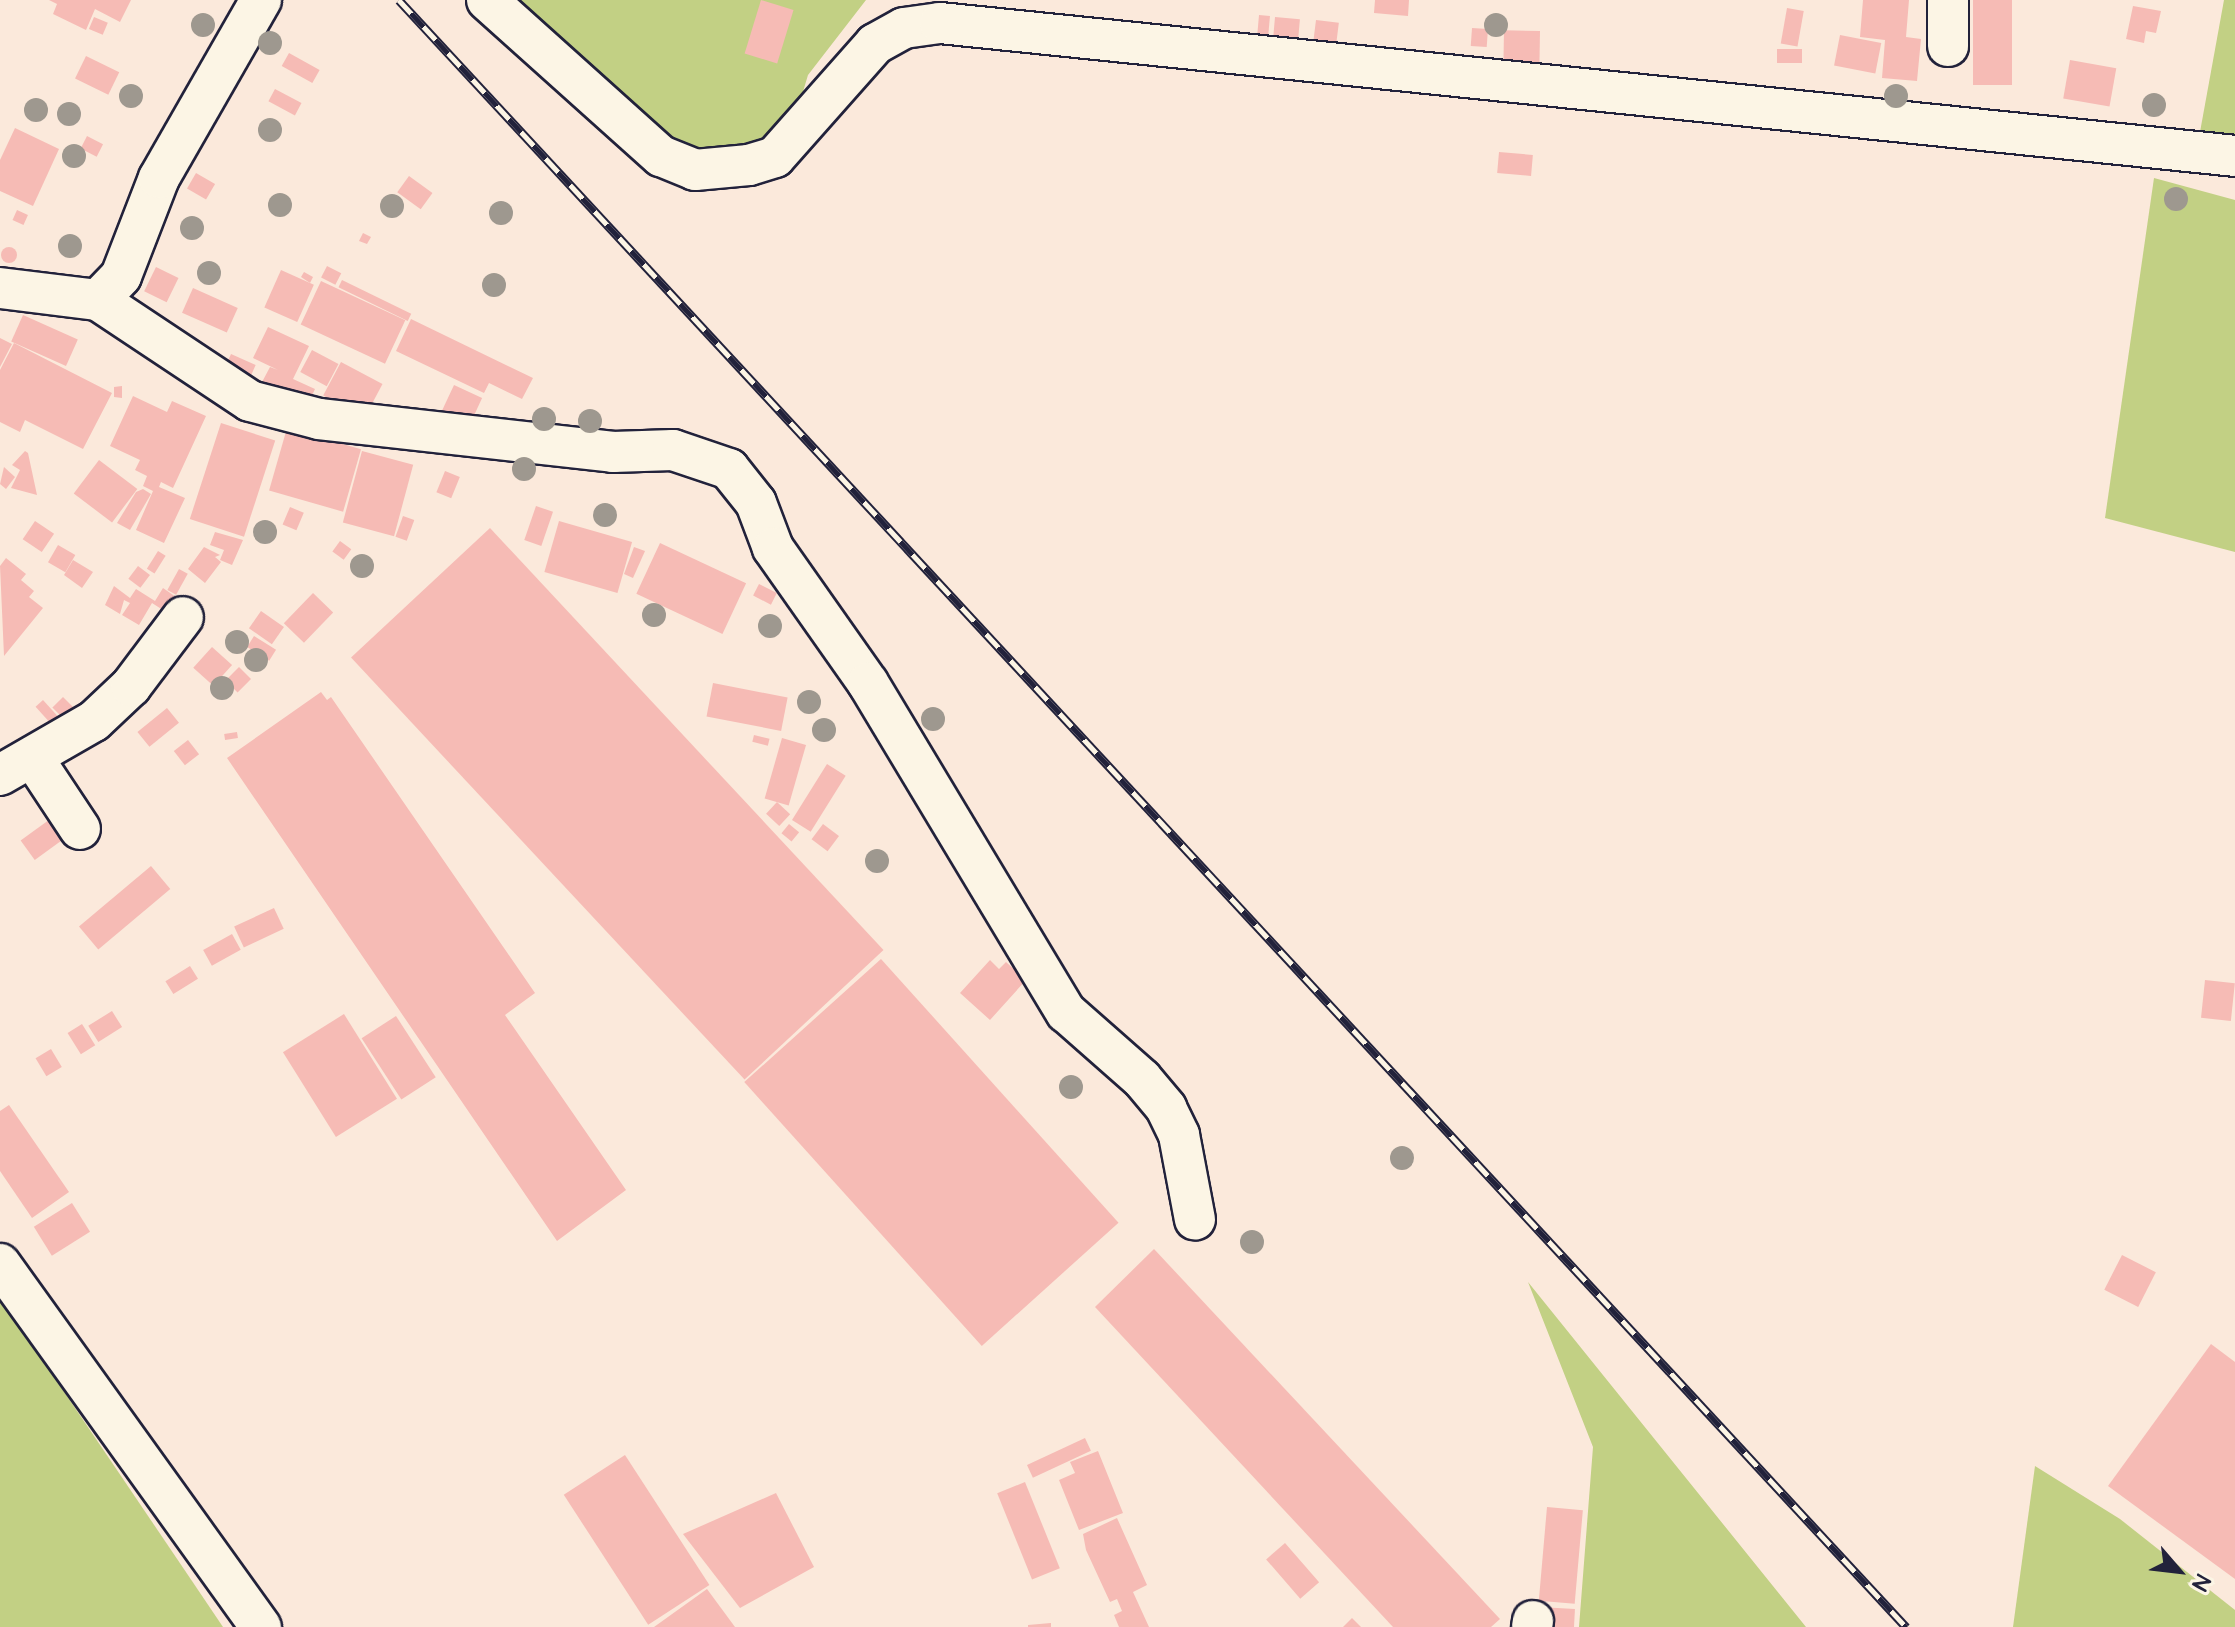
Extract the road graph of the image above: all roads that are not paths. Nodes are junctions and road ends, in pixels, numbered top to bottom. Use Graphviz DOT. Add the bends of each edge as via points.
graph roads {
  1 [pos="261,0"];
  2 [pos="487,0"];
  3 [pos="1948,0"];
  4 [pos="1948,46"];
  5 [pos="2235,156"];
  6 [pos="0,288"];
  7 [pos="98,300"];
  8 [pos="183,617"];
  9 [pos="17,766"];
  10 [pos="80,829"];
  11 [pos="1195,1220"];
  12 [pos="0,1264"];
  13 [pos="261,1627"];
  1 -- 7 [label="street" via="159,178 121,276"];
  2 -- 5 [label="street" via="661,156 695,170 775,157 875,44 904,28 940,23"];
  3 -- 4 [label="street"];
  6 -- 7 [label="street"];
  7 -- 11 [label="street" via="250,401 291,412 613,452 673,450 729,469 756,503 773,548 868,683 1066,1012 1142,1079 1166,1108 1179,1135"];
  8 -- 9 [label="street" via="131,686 103,713"];
  9 -- 10 [label="street"];
  12 -- 13 [label="street"];
}
